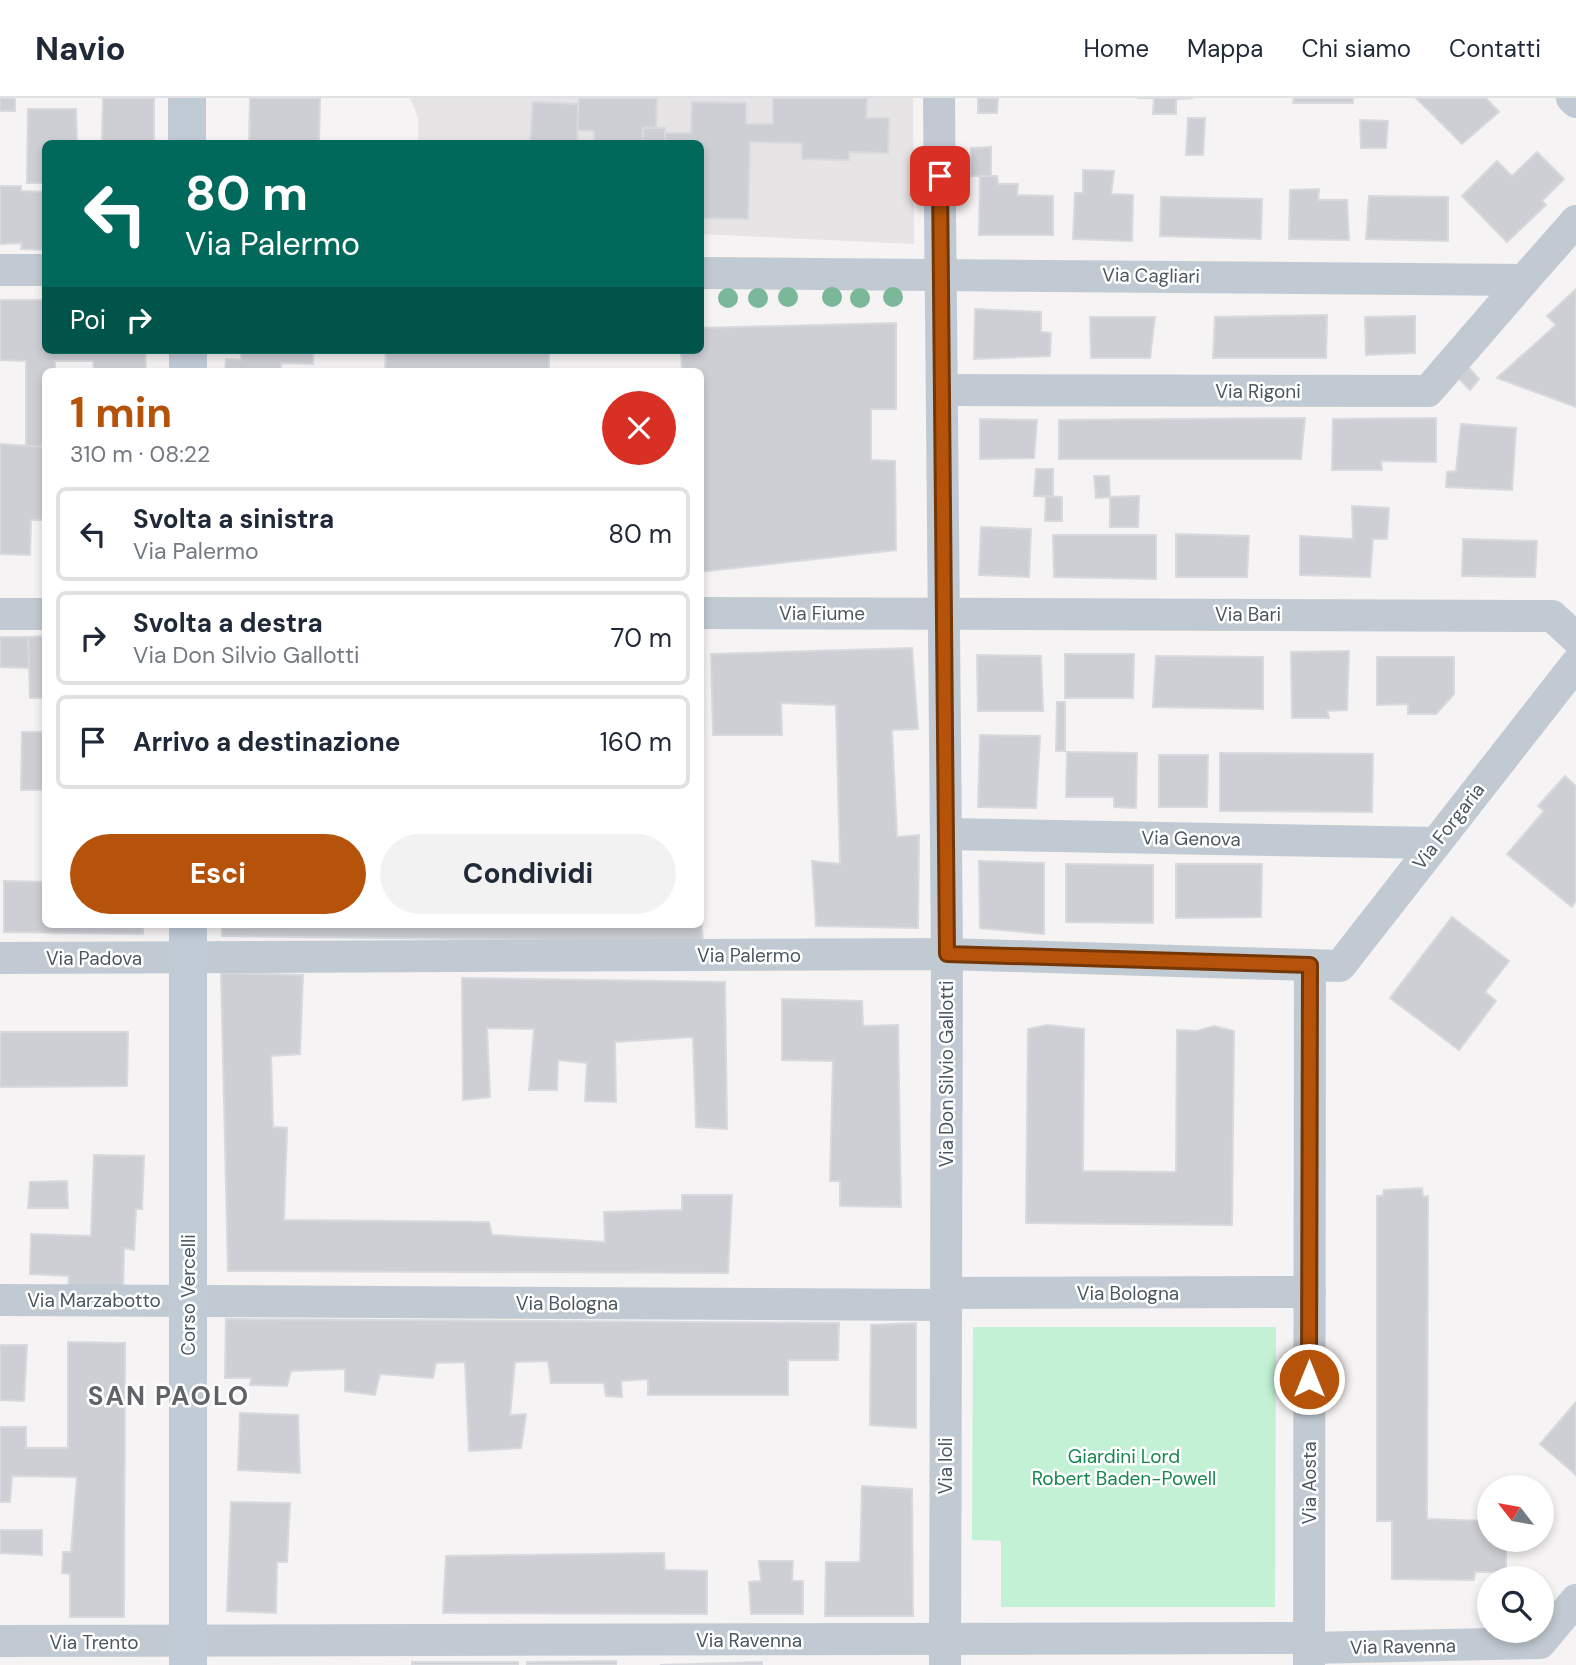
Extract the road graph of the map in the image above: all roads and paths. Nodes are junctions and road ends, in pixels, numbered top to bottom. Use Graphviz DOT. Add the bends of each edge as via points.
graph roads {
  1 [pos="187,98"];
  2 [pos="939,98"];
  3 [pos="1572,98"];
  4 [pos="1576,102"];
  5 [pos="187,140"];
  6 [pos="1576,221"];
  7 [pos="0,270"];
  8 [pos="42,270"];
  9 [pos="704,273"];
  10 [pos="941,273"];
  11 [pos="1524,280"];
  12 [pos="942,390"];
  13 [pos="704,613"];
  14 [pos="944,613"];
  15 [pos="0,614"];
  16 [pos="42,614"];
  17 [pos="1576,638"];
  18 [pos="1576,664"];
  19 [pos="946,834"];
  20 [pos="1436,843"];
  21 [pos="188,940"];
  22 [pos="947,954"];
  23 [pos="0,958"];
  24 [pos="1310,965"];
  25 [pos="1310,1292"];
  26 [pos="946,1299"];
  27 [pos="0,1300"];
  28 [pos="188,1301"];
  29 [pos="1576,1600"];
  30 [pos="0,1641"];
  31 [pos="1309,1650"];
  32 [pos="945,1652"];
  33 [pos="188,1653"];
  1 -- 5 [label="main road"];
  2 -- 10 [label="street, Via Don Silvio Gallotti"];
  3 -- 4 [label="street"];
  6 -- 11 [label="street"];
  7 -- 8 [label="street"];
  9 -- 10 [label="street, Via Cagliari"];
  10 -- 11 [label="street, Via Cagliari"];
  10 -- 12 [label="street, Via Don Silvio Gallotti"];
  11 -- 12 [label="street, Via Rigoni" via="1428,391"];
  12 -- 14 [label="street, Via Don Silvio Gallotti"];
  13 -- 14 [label="street, Via Fiume"];
  14 -- 17 [label="street, Via Bari" via="1552,616"];
  14 -- 19 [label="street, Via Don Silvio Gallotti"];
  15 -- 16 [label="street"];
  18 -- 20 [label="street, Via Forgaria"];
  19 -- 20 [label="street, Via Genova"];
  19 -- 22 [label="street, Via Don Silvio Gallotti"];
  20 -- 24 [label="street, Via Forgaria" via="1339,966"];
  21 -- 22 [label="street, Via Palermo"];
  21 -- 23 [label="street, Via Padova"];
  21 -- 28 [label="main road, Corso Vercelli"];
  22 -- 24 [label="street, Via Palermo"];
  22 -- 26 [label="street, Via Don Silvio Gallotti"];
  24 -- 25 [label="street, Via Aosta"];
  25 -- 26 [label="street, Via Bologna"];
  25 -- 31 [label="street, Via Aosta"];
  26 -- 28 [label="street, Via Bologna"];
  26 -- 32 [label="street, Via Ioli"];
  27 -- 28 [label="street, Via Marzabotto"];
  28 -- 33 [label="main road, Corso Vercelli"];
  29 -- 31 [label="street, Via Ravenna" via="1539,1643"];
  30 -- 33 [label="street, Via Trento"];
  31 -- 32 [label="street, Via Ravenna"];
  32 -- 33 [label="street, Via Ravenna"];
}
